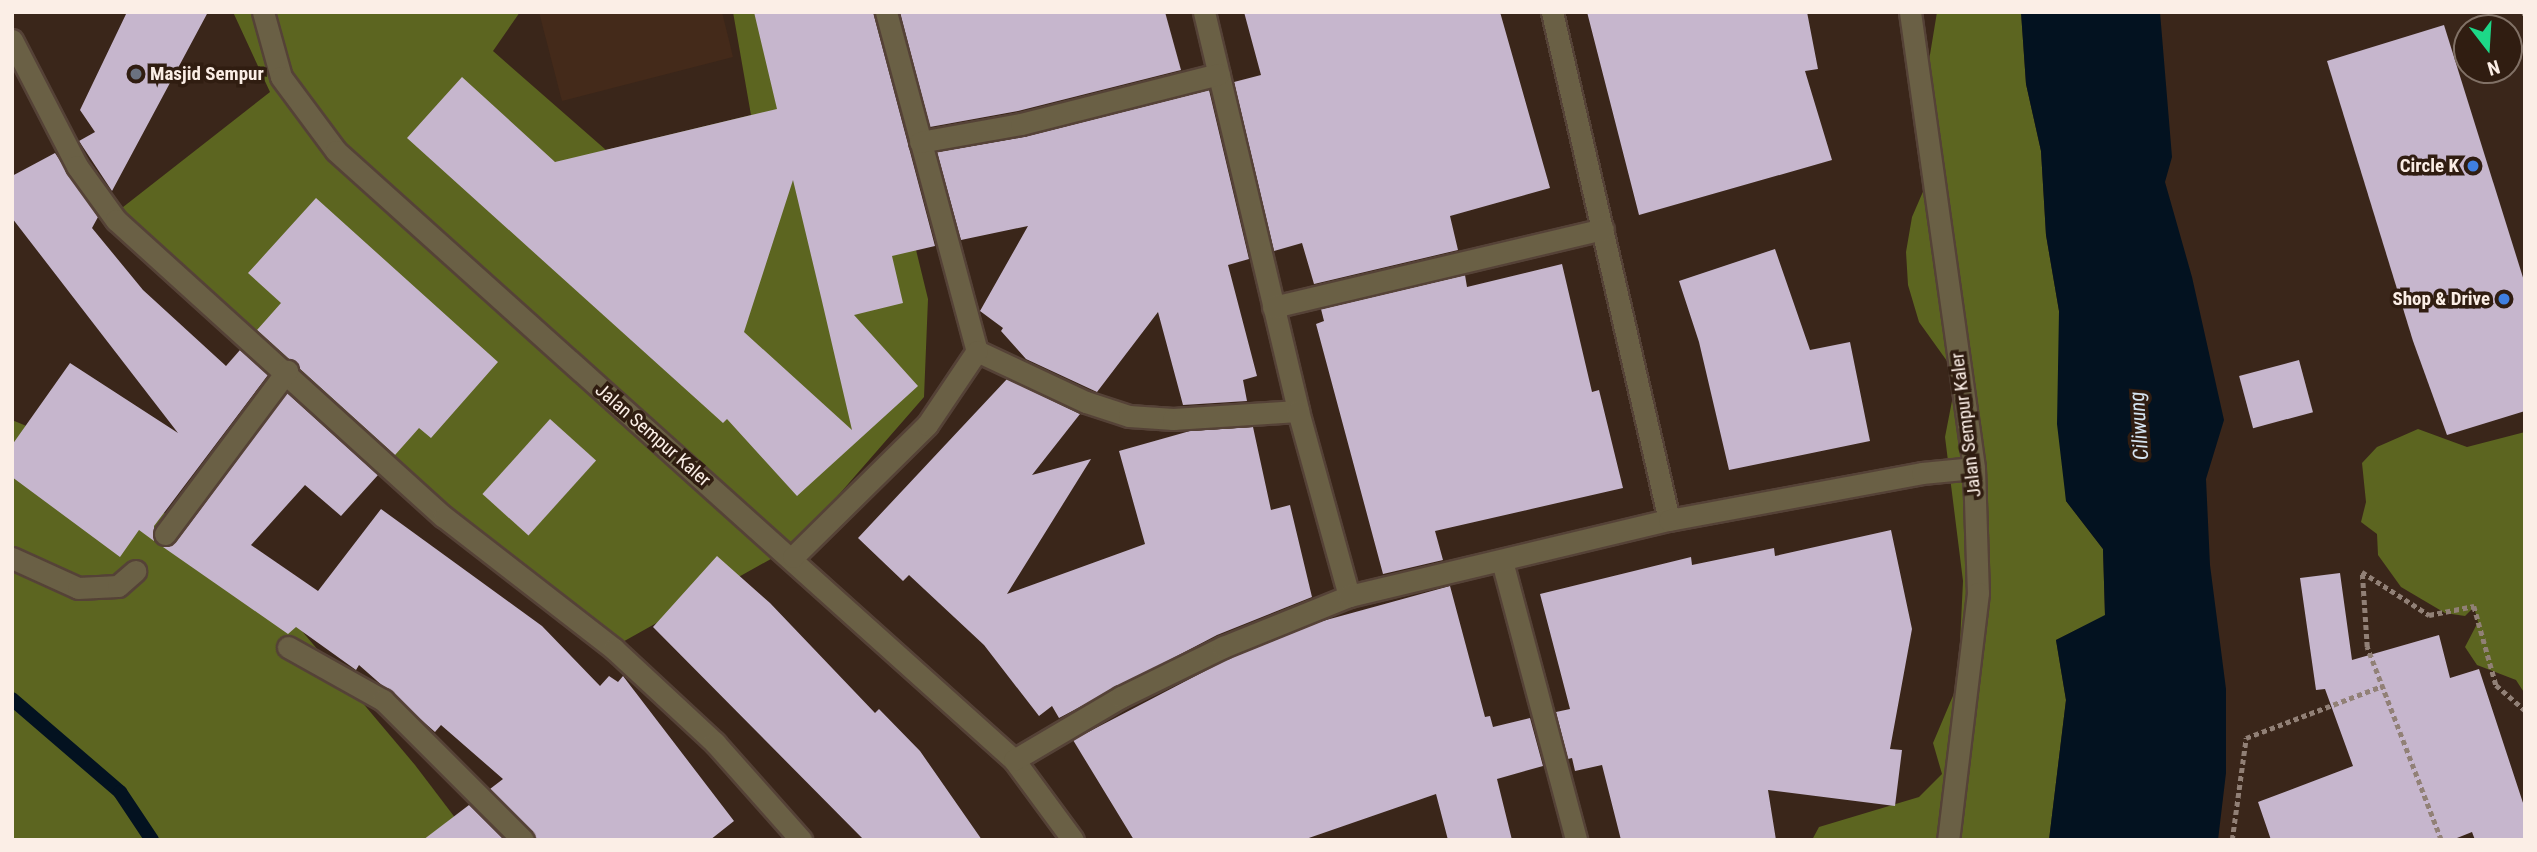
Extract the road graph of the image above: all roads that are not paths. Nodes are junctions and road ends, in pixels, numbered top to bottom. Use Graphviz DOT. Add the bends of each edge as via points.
graph roads {
  1 [pos="263,12"];
  2 [pos="886,12"];
  3 [pos="1204,12"];
  4 [pos="1552,12"];
  5 [pos="1910,12"];
  6 [pos="12,40"];
  7 [pos="1219,74"];
  8 [pos="920,142"];
  9 [pos="1603,229"];
  10 [pos="1273,307"];
  11 [pos="976,351"];
  12 [pos="287,371"];
  13 [pos="1298,411"];
  14 [pos="1974,468"];
  15 [pos="1669,520"];
  16 [pos="165,534"];
  17 [pos="793,557"];
  18 [pos="12,558"];
  19 [pos="1502,561"];
  20 [pos="135,570"];
  21 [pos="1349,596"];
  22 [pos="288,647"];
  23 [pos="1014,760"];
  24 [pos="523,840"];
  25 [pos="801,840"];
  26 [pos="1073,840"];
  27 [pos="1576,840"];
  28 [pos="1948,840"];
  1 -- 17 [label="street, Jalan Sempur Kaler" via="281,76 336,151"];
  2 -- 8 [label="street"];
  3 -- 7 [label="street"];
  4 -- 9 [label="street"];
  5 -- 14 [label="street, Jalan Sempur Kaler"];
  6 -- 12 [label="street" via="77,166 116,220 155,260"];
  7 -- 8 [label="street" via="1021,124"];
  7 -- 10 [label="street"];
  8 -- 11 [label="street"];
  9 -- 10 [label="street"];
  9 -- 15 [label="street"];
  10 -- 13 [label="street"];
  11 -- 13 [label="street" via="1086,402 1129,415 1172,419"];
  11 -- 17 [label="street" via="927,425"];
  12 -- 16 [label="street"];
  12 -- 25 [label="street" via="444,517 614,649 715,743"];
  13 -- 21 [label="street"];
  14 -- 15 [label="street" via="1922,473"];
  14 -- 28 [label="street, Jalan Sempur Kaler" via="1978,593"];
  15 -- 19 [label="street"];
  17 -- 23 [label="street, Jalan Sempur Kaler"];
  18 -- 20 [label="street" via="78,588 118,586"];
  19 -- 21 [label="street"];
  19 -- 27 [label="street"];
  21 -- 23 [label="street" via="1223,647 1121,696"];
  22 -- 24 [label="street" via="383,701"];
  23 -- 26 [label="street, Jalan Sempur Kaler"];
}
